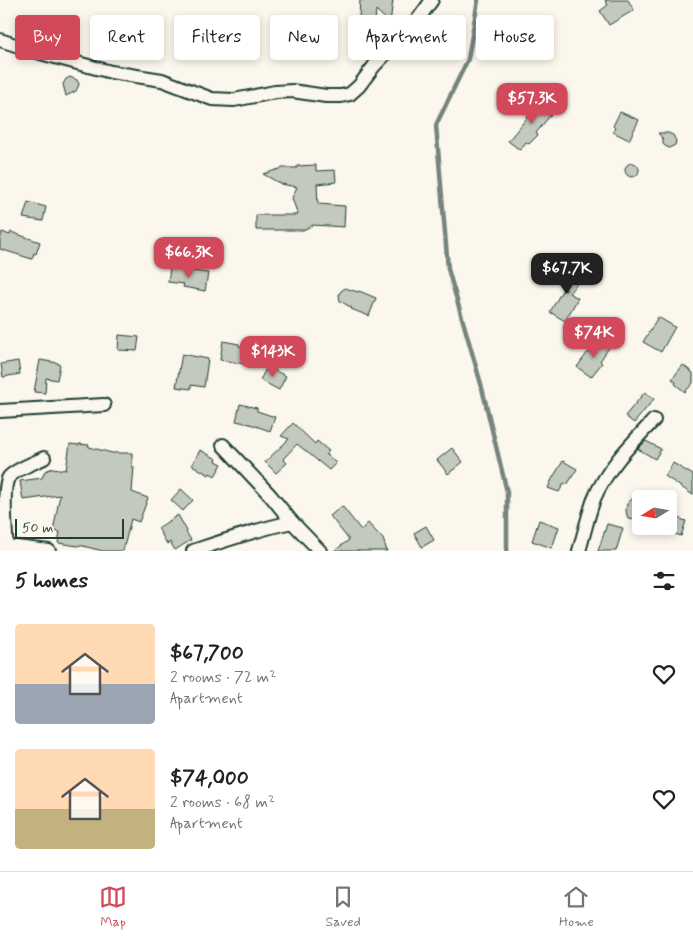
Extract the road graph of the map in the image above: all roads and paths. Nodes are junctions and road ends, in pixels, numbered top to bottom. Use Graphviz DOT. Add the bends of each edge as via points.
graph roads {
  1 [pos="432,0"];
  2 [pos="0,40"];
  3 [pos="104,405"];
  4 [pos="0,411"];
  5 [pos="654,420"];
  6 [pos="223,445"];
  7 [pos="44,458"];
  8 [pos="292,522"];
  9 [pos="4,548"];
  10 [pos="49,551"];
  11 [pos="193,551"];
  12 [pos="320,551"];
  13 [pos="579,551"];
  1 -- 2 [label="street" via="360,86 341,96 292,91 234,100 212,99 162,80 111,72"];
  3 -- 4 [label="street"];
  5 -- 13 [label="street" via="609,472 594,500"];
  6 -- 8 [label="street"];
  7 -- 9 [label="street" via="7,480"];
  8 -- 11 [label="street" via="228,538"];
  8 -- 12 [label="street"];
  9 -- 10 [label="street"];
}
